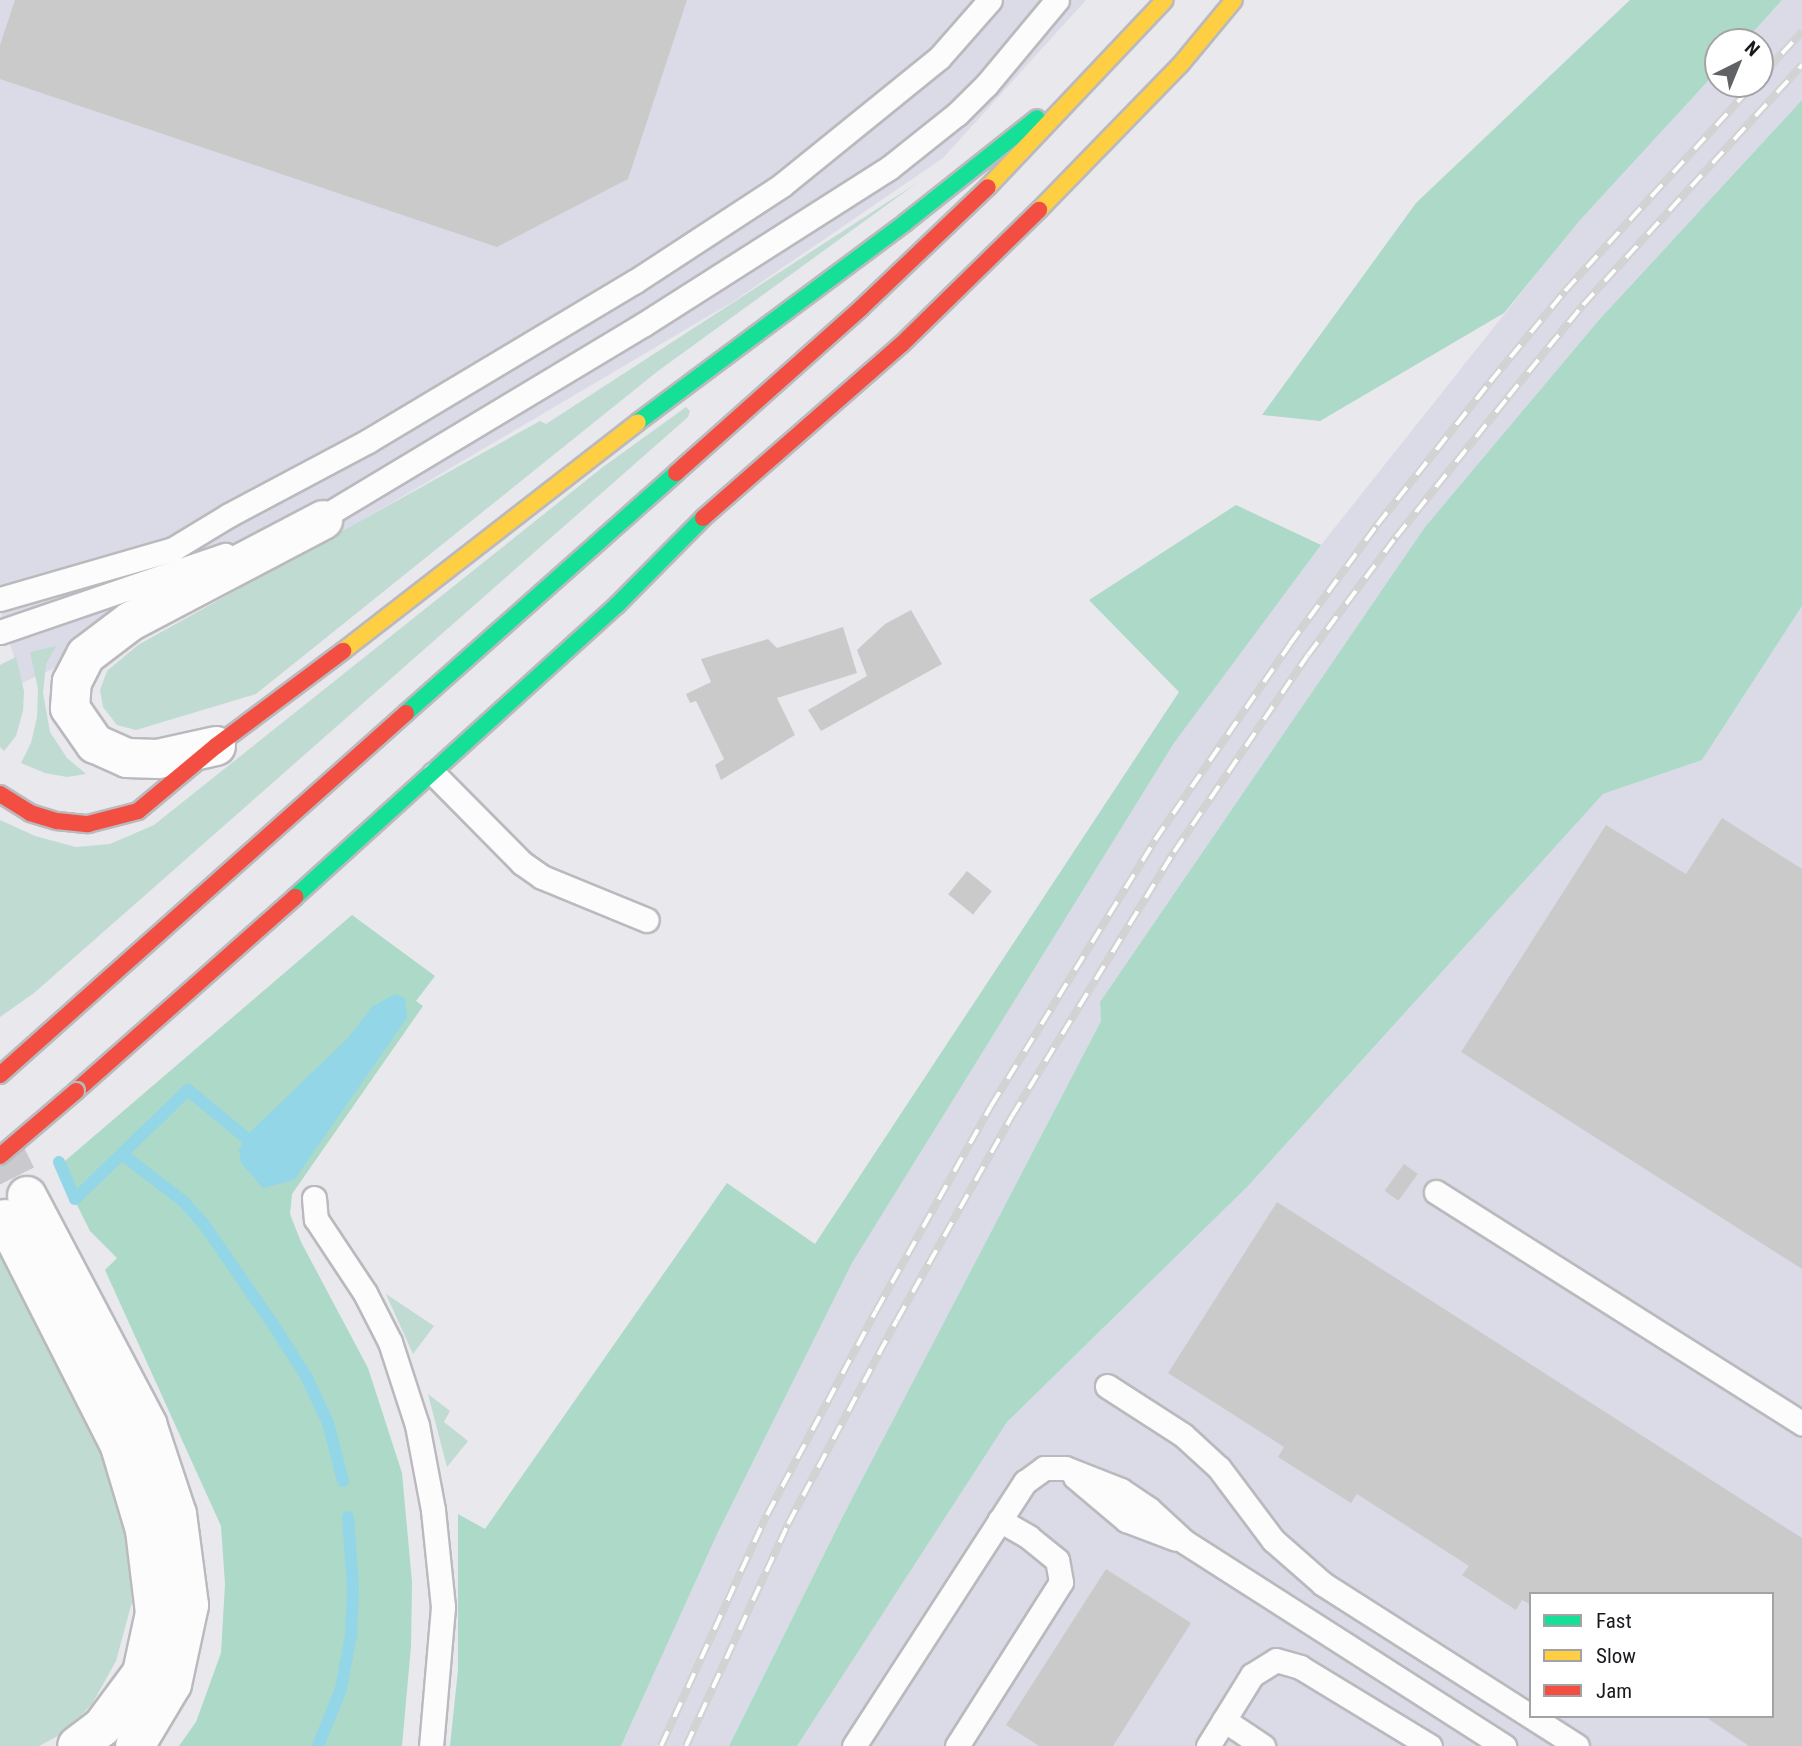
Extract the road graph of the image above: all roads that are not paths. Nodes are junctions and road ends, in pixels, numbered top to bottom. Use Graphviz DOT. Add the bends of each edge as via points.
graph roads {
  1 [pos="990,0"];
  2 [pos="1057,0"];
  3 [pos="1165,0"];
  4 [pos="1234,0"];
  5 [pos="1113,58"];
  6 [pos="323,520"];
  7 [pos="0,599"];
  8 [pos="0,632"];
  9 [pos="216,746"];
  10 [pos="434,774"];
  11 [pos="0,794"];
  12 [pos="647,920"];
  13 [pos="0,1074"];
  14 [pos="0,1156"];
  15 [pos="1436,1192"];
  16 [pos="314,1198"];
  17 [pos="1107,1386"];
  18 [pos="1802,1423"];
  19 [pos="1000,1520"];
  20 [pos="1529,1715"];
  21 [pos="1533,1718"];
  22 [pos="1224,1720"];
  23 [pos="77,1746"];
  24 [pos="135,1746"];
  25 [pos="431,1746"];
  26 [pos="854,1746"];
  27 [pos="957,1746"];
  28 [pos="1208,1746"];
  29 [pos="1263,1746"];
  30 [pos="1430,1746"];
  31 [pos="1504,1746"];
  32 [pos="1577,1746"];
  1 -- 7 [label="lane" via="939,58 782,185 634,282 368,441 173,549"];
  2 -- 6 [label="lane" via="972,99 889,167 644,324"];
  3 -- 5 [label="main road"];
  4 -- 10 [label="main road" via="1092,158 912,334 704,517 617,605"];
  5 -- 9 [label="main road" via="906,222 540,495"];
  5 -- 13 [label="main road" via="995,180 861,308"];
  6 -- 8 [label="lane"];
  6 -- 9 [label="street" via="131,621 86,655 72,682 70,708 95,744 127,758 158,759"];
  9 -- 11 [label="main road" via="138,811 88,824 30,813"];
  10 -- 12 [label="lane" via="522,863 542,877"];
  10 -- 14 [label="main road, bridge"];
  15 -- 18 [label="lane"];
  16 -- 25 [label="lane" via="316,1219 365,1293 390,1342 417,1425 433,1510 443,1606"];
  17 -- 20 [label="lane" via="1183,1435 1210,1460 1272,1540 1323,1584"];
  19 -- 26 [label="lane"];
  19 -- 27 [label="lane" via="1058,1560 1061,1582"];
  19 -- 31 [label="lane" via="1025,1482 1044,1468 1065,1468 1126,1520 1185,1542"];
  21 -- 32 [label="lane"];
  22 -- 28 [label="lane"];
  22 -- 29 [label="lane"];
  22 -- 30 [label="lane" via="1252,1675 1276,1660 1300,1667"];
  23 -- 24 [label="street" via="102,1727 142,1673 155,1613 145,1530 120,1446 16,1208 147,1424 177,1514 189,1605 172,1684"];
}
